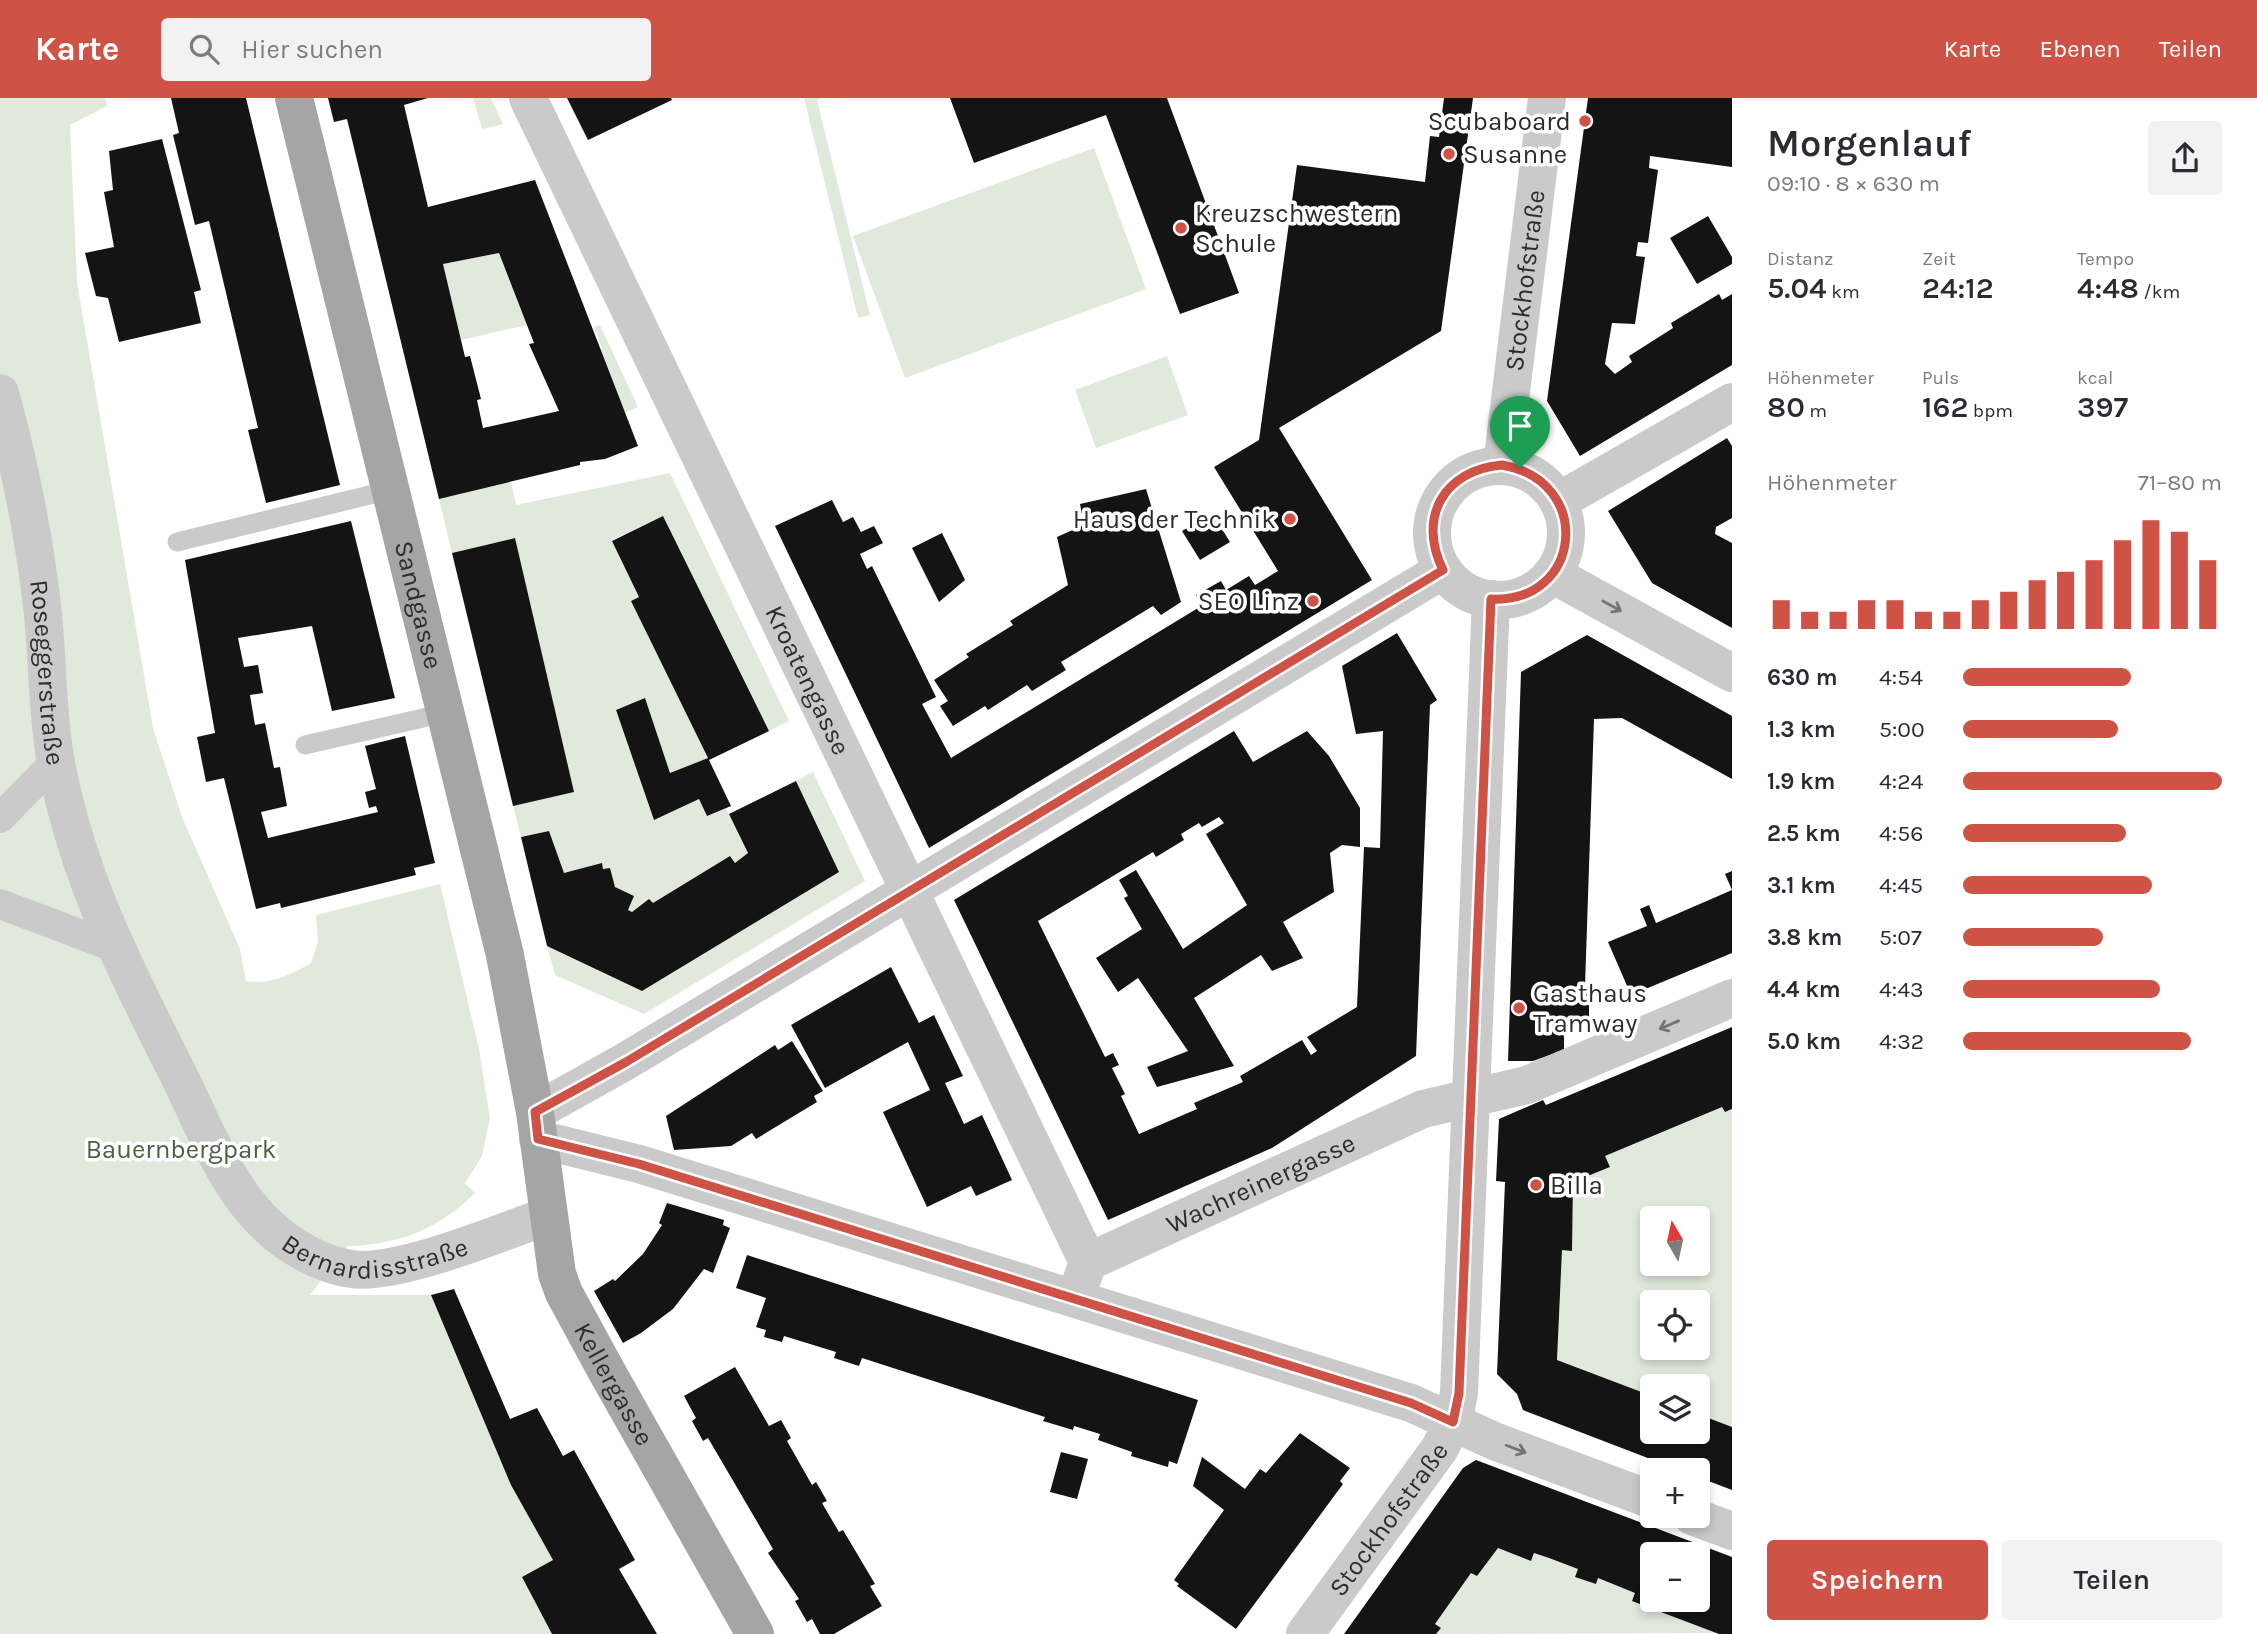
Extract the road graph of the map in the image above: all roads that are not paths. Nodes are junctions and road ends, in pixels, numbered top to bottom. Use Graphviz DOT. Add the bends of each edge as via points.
graph roads {
  1 [pos="294,98"];
  2 [pos="528,98"];
  3 [pos="1547,98"];
  4 [pos="0,393"];
  5 [pos="1732,402"];
  6 [pos="1502,465"];
  7 [pos="390,490"];
  8 [pos="1559,501"];
  9 [pos="177,542"];
  10 [pos="1443,570"];
  11 [pos="1552,574"];
  12 [pos="1491,599"];
  13 [pos="1732,673"];
  14 [pos="445,713"];
  15 [pos="305,745"];
  16 [pos="55,761"];
  17 [pos="0,818"];
  18 [pos="911,891"];
  19 [pos="0,904"];
  20 [pos="114,947"];
  21 [pos="1732,998"];
  22 [pos="1471,1098"];
  23 [pos="536,1125"];
  24 [pos="547,1216"];
  25 [pos="1088,1262"];
  26 [pos="1075,1300"];
  27 [pos="1453,1422"];
  28 [pos="1640,1495"];
  29 [pos="1710,1523"];
  30 [pos="1732,1531"];
  31 [pos="755,1634"];
  32 [pos="1305,1634"];
  1 -- 7 [label="main road, Sandgasse"];
  2 -- 18 [label="street, Kroatengasse"];
  3 -- 6 [label="street, Stockhofstraße"];
  4 -- 16 [label="street, Roseggerstraße" via="35,546"];
  5 -- 8 [label="street"];
  6 -- 8 [label="street" via="1535,476"];
  6 -- 10 [label="street" via="1470,472 1445,493 1437,507 1433,531"];
  7 -- 9 [label="lane"];
  7 -- 14 [label="main road, Sandgasse"];
  8 -- 11 [label="street" via="1567,531"];
  10 -- 12 [label="street" via="1464,589"];
  10 -- 18 [label="street"];
  11 -- 12 [label="street" via="1519,597"];
  11 -- 13 [label="street, one-way"];
  12 -- 22 [label="street, Stockhofstraße"];
  14 -- 15 [label="lane"];
  14 -- 23 [label="main road, Sandgasse" via="508,967"];
  16 -- 17 [label="street"];
  16 -- 20 [label="street, Roseggerstraße" via="72,835"];
  18 -- 23 [label="street" via="626,1062"];
  18 -- 25 [label="street, Kroatengasse"];
  19 -- 20 [label="street"];
  20 -- 24 [label="street, Bernardisstraße" via="220,1159 268,1226 298,1248 321,1261 354,1270 431,1255"];
  21 -- 22 [label="street, Wachreinergasse, one-way" via="1527,1085"];
  22 -- 25 [label="street, Wachreinergasse" via="1423,1109"];
  22 -- 27 [label="street, Stockhofstraße" via="1459,1393"];
  23 -- 24 [label="main road, Kellergasse"];
  23 -- 26 [label="street" via="639,1164"];
  24 -- 31 [label="main road, Kellergasse" via="564,1293"];
  25 -- 26 [label="street"];
  26 -- 27 [label="street" via="1411,1403"];
  27 -- 28 [label="street, one-way"];
  27 -- 32 [label="street, Stockhofstraße" via="1440,1448"];
  29 -- 30 [label="street"];
}
